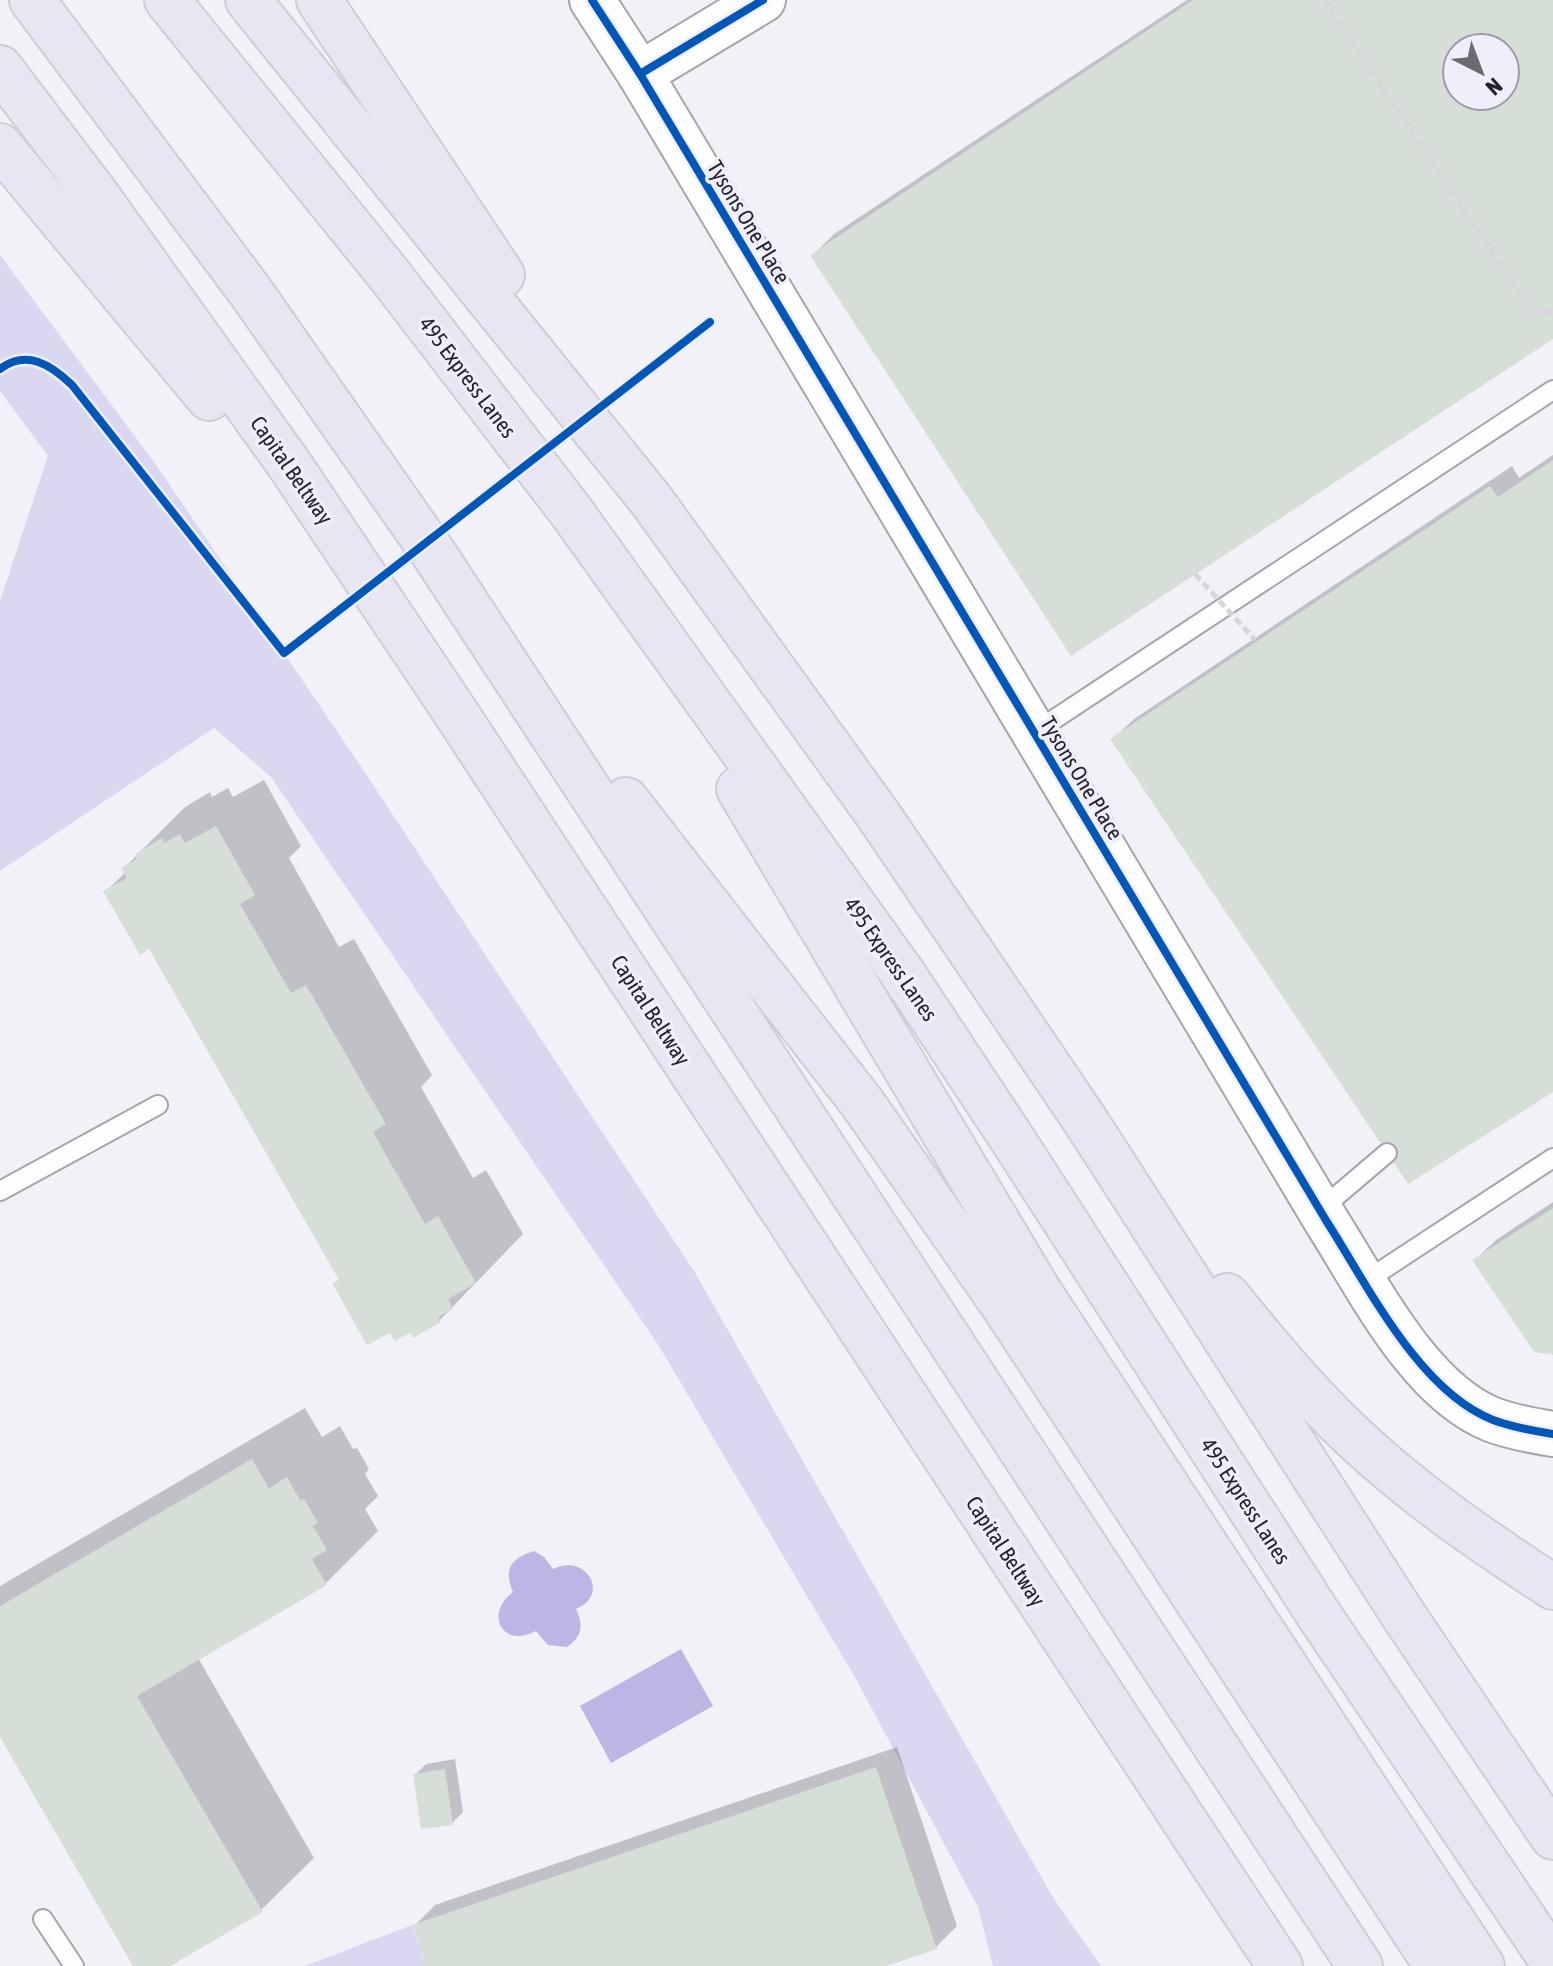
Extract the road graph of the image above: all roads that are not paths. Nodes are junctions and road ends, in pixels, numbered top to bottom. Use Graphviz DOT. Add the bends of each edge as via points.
graph roads {
  1 [pos="32,0"];
  2 [pos="167,0"];
  3 [pos="248,0"];
  4 [pos="319,0"];
  5 [pos="592,0"];
  6 [pos="763,0"];
  7 [pos="0,68"];
  8 [pos="640,74"];
  9 [pos="0,146"];
  10 [pos="1553,390"];
  11 [pos="651,500"];
  12 [pos="570,510"];
  13 [pos="432,551"];
  14 [pos="448,701"];
  15 [pos="1035,732"];
  16 [pos="158,1105"];
  17 [pos="1085,1120"];
  18 [pos="1387,1153"];
  19 [pos="1553,1158"];
  20 [pos="0,1191"];
  21 [pos="1320,1210"];
  22 [pos="1364,1282"];
  23 [pos="1553,1434"];
  24 [pos="1553,1587"];
  25 [pos="1553,1837"];
  26 [pos="43,1919"];
  27 [pos="1553,1962"];
  28 [pos="74,1966"];
  29 [pos="1280,1966"];
  30 [pos="1360,1966"];
  31 [pos="1437,1966"];
  32 [pos="1482,1966"];
  1 -- 13 [label="highway" via="250,291"];
  2 -- 12 [label="highway, 495 Express Lanes" via="391,277"];
  3 -- 11 [label="highway"];
  4 -- 11 [label="highway"];
  5 -- 8 [label="street, Tysons One Place"];
  6 -- 8 [label="street"];
  7 -- 14 [label="highway, Capital Beltway" via="289,464"];
  8 -- 15 [label="street, Tysons One Place"];
  9 -- 14 [label="highway" via="309,521"];
  10 -- 15 [label="lane"];
  11 -- 17 [label="highway" via="879,816"];
  12 -- 27 [label="highway, 495 Express Lanes" via="903,974 1319,1615"];
  12 -- 32 [label="highway" via="1038,1290"];
  13 -- 30 [label="highway"];
  13 -- 31 [label="highway" via="863,1104 1006,1309"];
  14 -- 29 [label="highway, Capital Beltway"];
  15 -- 21 [label="street, Tysons One Place"];
  16 -- 20 [label="lane"];
  17 -- 24 [label="highway" via="1323,1407 1425,1499"];
  17 -- 25 [label="highway"];
  18 -- 21 [label="lane"];
  19 -- 22 [label="lane"];
  21 -- 22 [label="street, Tysons One Place"];
  22 -- 23 [label="street, Tysons One Place" via="1409,1351 1448,1394 1492,1420"];
  26 -- 28 [label="lane"];
}
